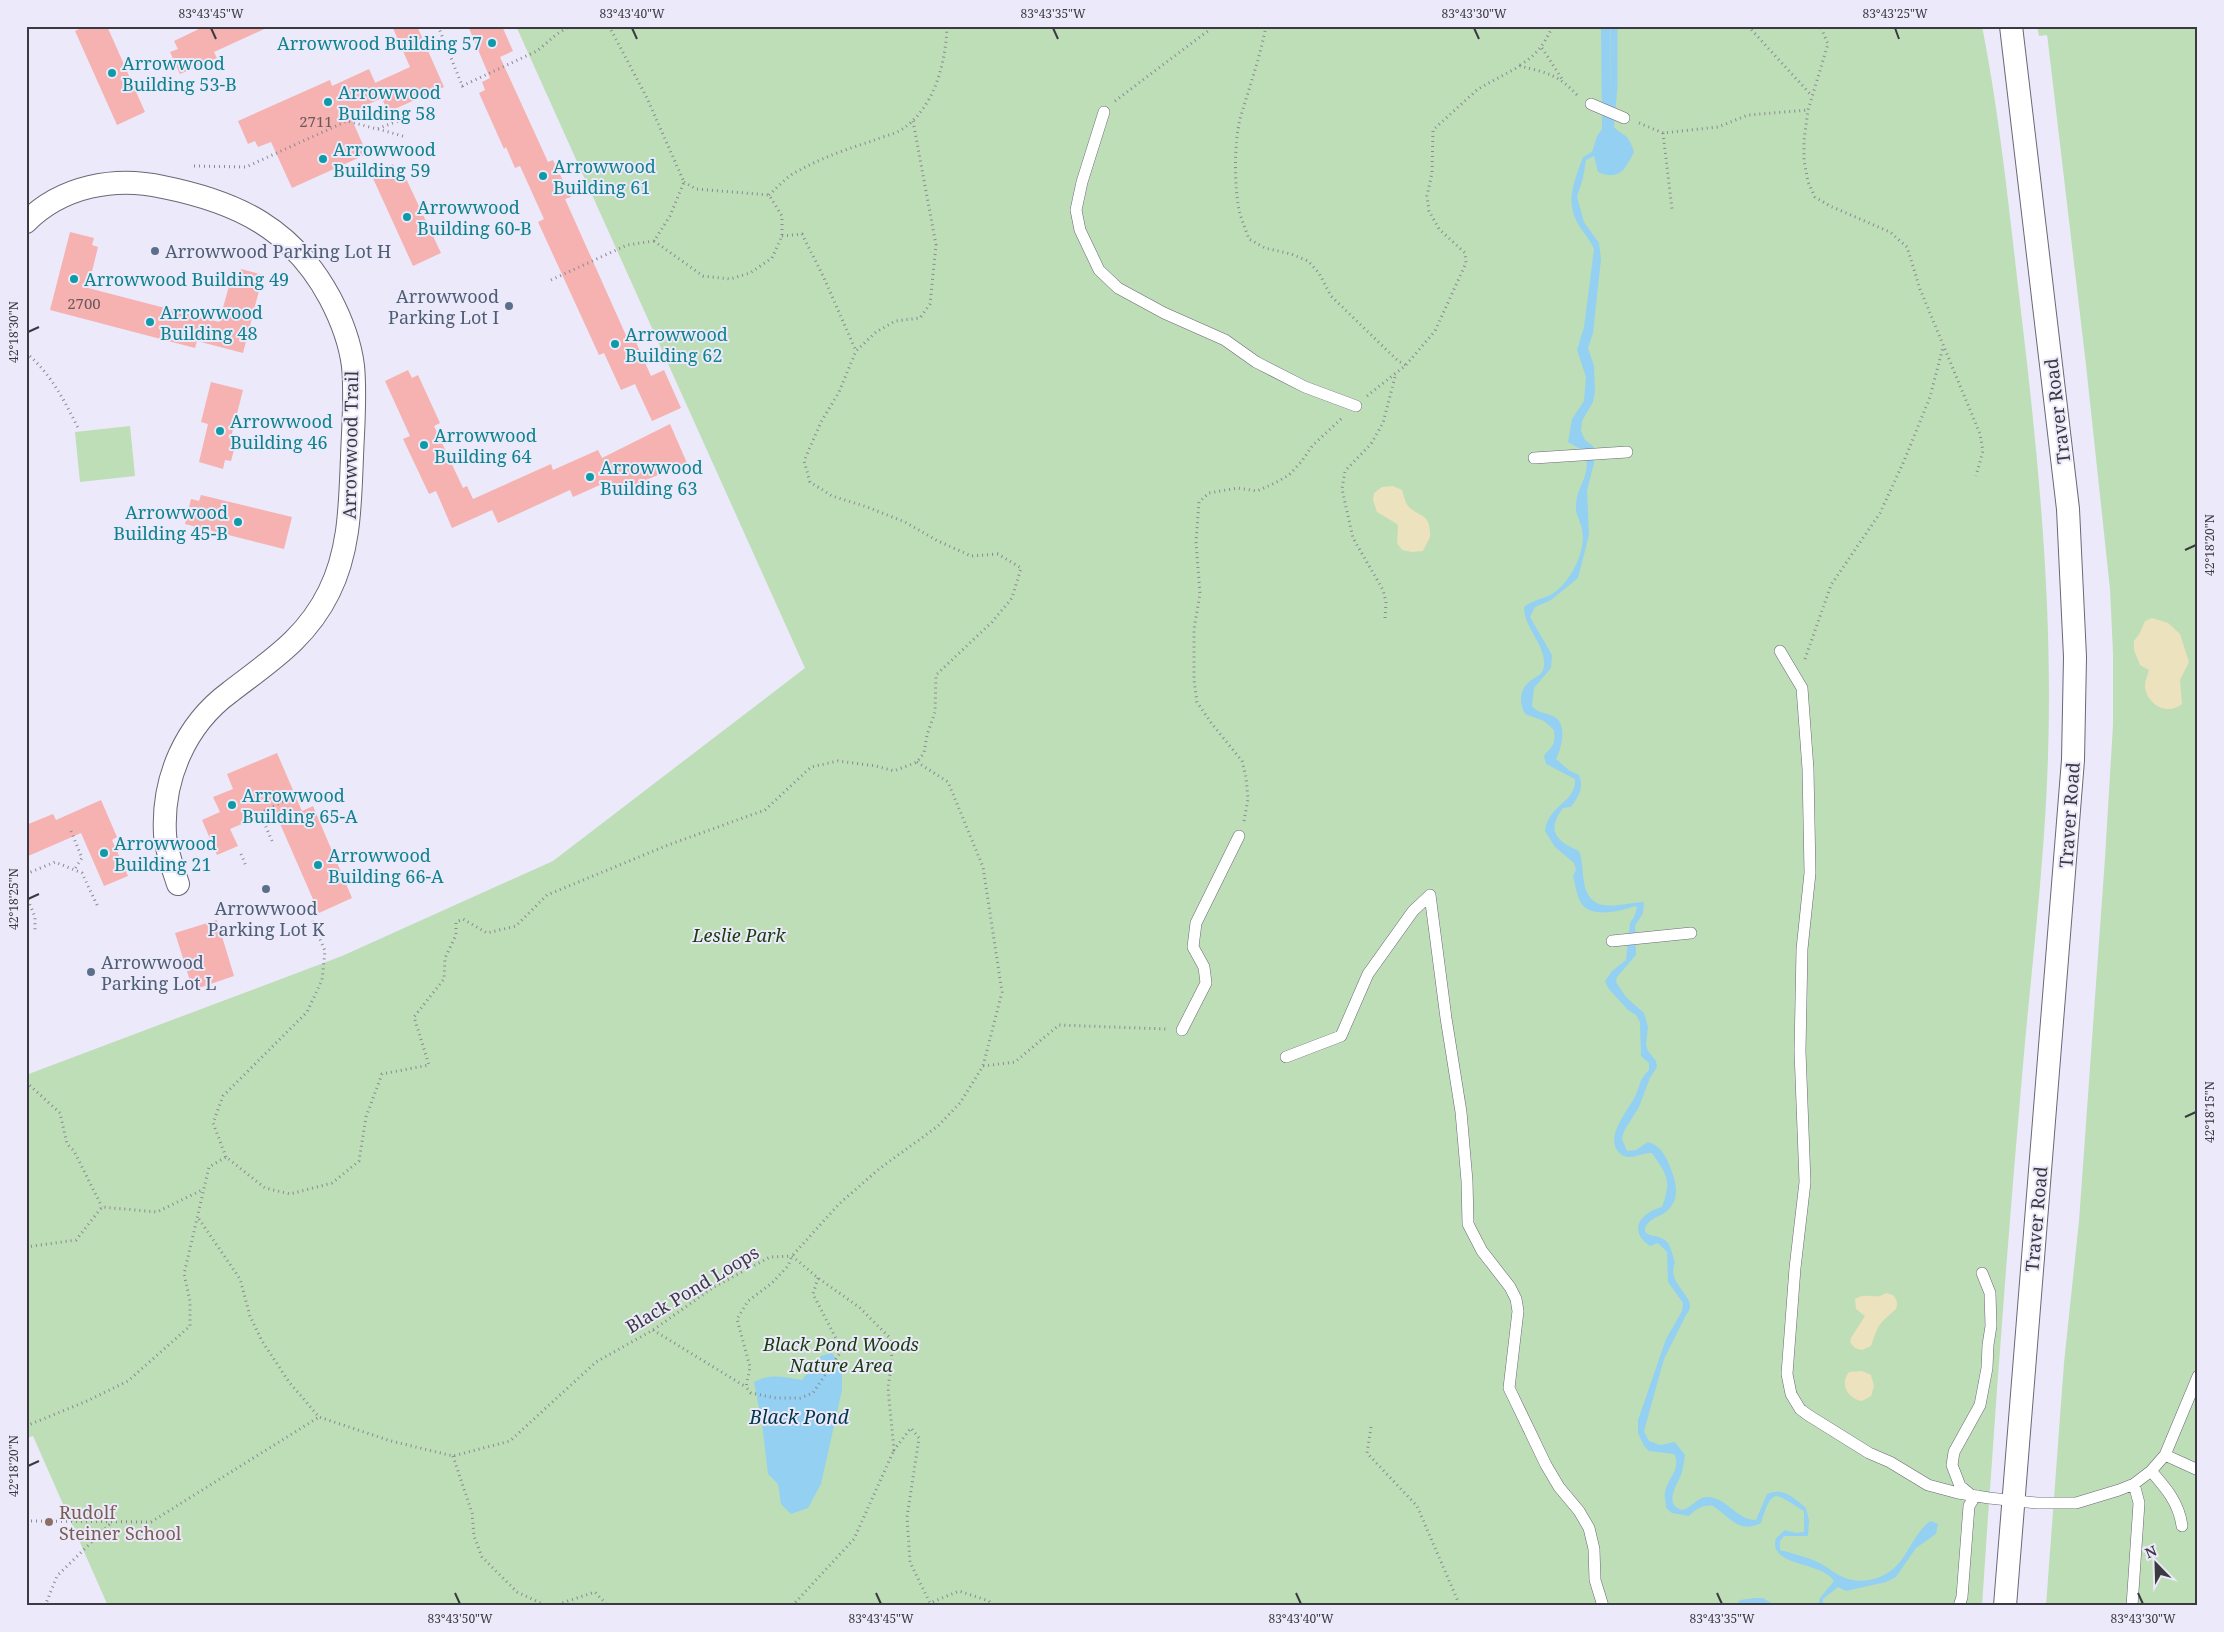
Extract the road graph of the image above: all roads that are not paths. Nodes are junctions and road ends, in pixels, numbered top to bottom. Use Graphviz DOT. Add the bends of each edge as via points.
graph roads {
  1 [pos="2011,26"];
  2 [pos="1591,104"];
  3 [pos="1104,112"];
  4 [pos="1624,118"];
  5 [pos="26,222"];
  6 [pos="1356,406"];
  7 [pos="1627,452"];
  8 [pos="1534,458"];
  9 [pos="1780,651"];
  10 [pos="1239,836"];
  11 [pos="178,884"];
  12 [pos="1691,933"];
  13 [pos="1612,941"];
  14 [pos="1182,1030"];
  15 [pos="1286,1058"];
  16 [pos="1982,1272"];
  17 [pos="2198,1376"];
  18 [pos="2165,1455"];
  19 [pos="2198,1470"];
  20 [pos="2151,1471"];
  21 [pos="2134,1484"];
  22 [pos="1974,1495"];
  23 [pos="2014,1500"];
  24 [pos="2182,1526"];
  25 [pos="1602,1606"];
  26 [pos="1959,1606"];
  27 [pos="2005,1606"];
  28 [pos="2132,1606"];
  1 -- 23 [label="street, Traver Road" via="2068,509 2075,657 2073,760"];
  2 -- 4 [label="lane"];
  3 -- 6 [label="lane" via="1076,210 1080,230 1099,270 1118,288 1225,340 1256,362 1305,387"];
  5 -- 11 [label="street, Arrowwood Trail" via="72,192 94,185 124,182 202,196 245,212 291,244 310,265 334,304 350,349 354,392 351,485 349,529 341,563 314,618 298,638 227,693 188,737 169,781 166,808 165,836"];
  7 -- 8 [label="lane"];
  9 -- 22 [label="lane" via="1799,681 1805,708 1810,859 1802,949 1800,1051 1805,1182 1795,1268 1788,1384 1800,1410 1869,1453 1928,1485"];
  10 -- 14 [label="lane" via="1196,923 1193,947 1204,967 1206,983"];
  12 -- 13 [label="lane"];
  15 -- 25 [label="lane" via="1341,1036 1368,974 1414,911 1430,895 1461,1112 1468,1224 1482,1251 1516,1299 1518,1311 1509,1388 1546,1465 1589,1528 1594,1549 1595,1580"];
  16 -- 22 [label="lane" via="1990,1293 1987,1368 1980,1405 1954,1452 1952,1465 1960,1486"];
  17 -- 18 [label="lane"];
  18 -- 19 [label="lane"];
  18 -- 20 [label="lane"];
  20 -- 21 [label="lane"];
  20 -- 24 [label="lane" via="2172,1496"];
  21 -- 23 [label="lane" via="2076,1503"];
  21 -- 28 [label="lane" via="2139,1503"];
  22 -- 23 [label="lane"];
  22 -- 26 [label="lane" via="1969,1506"];
  23 -- 27 [label="street, Traver Road"];
}
